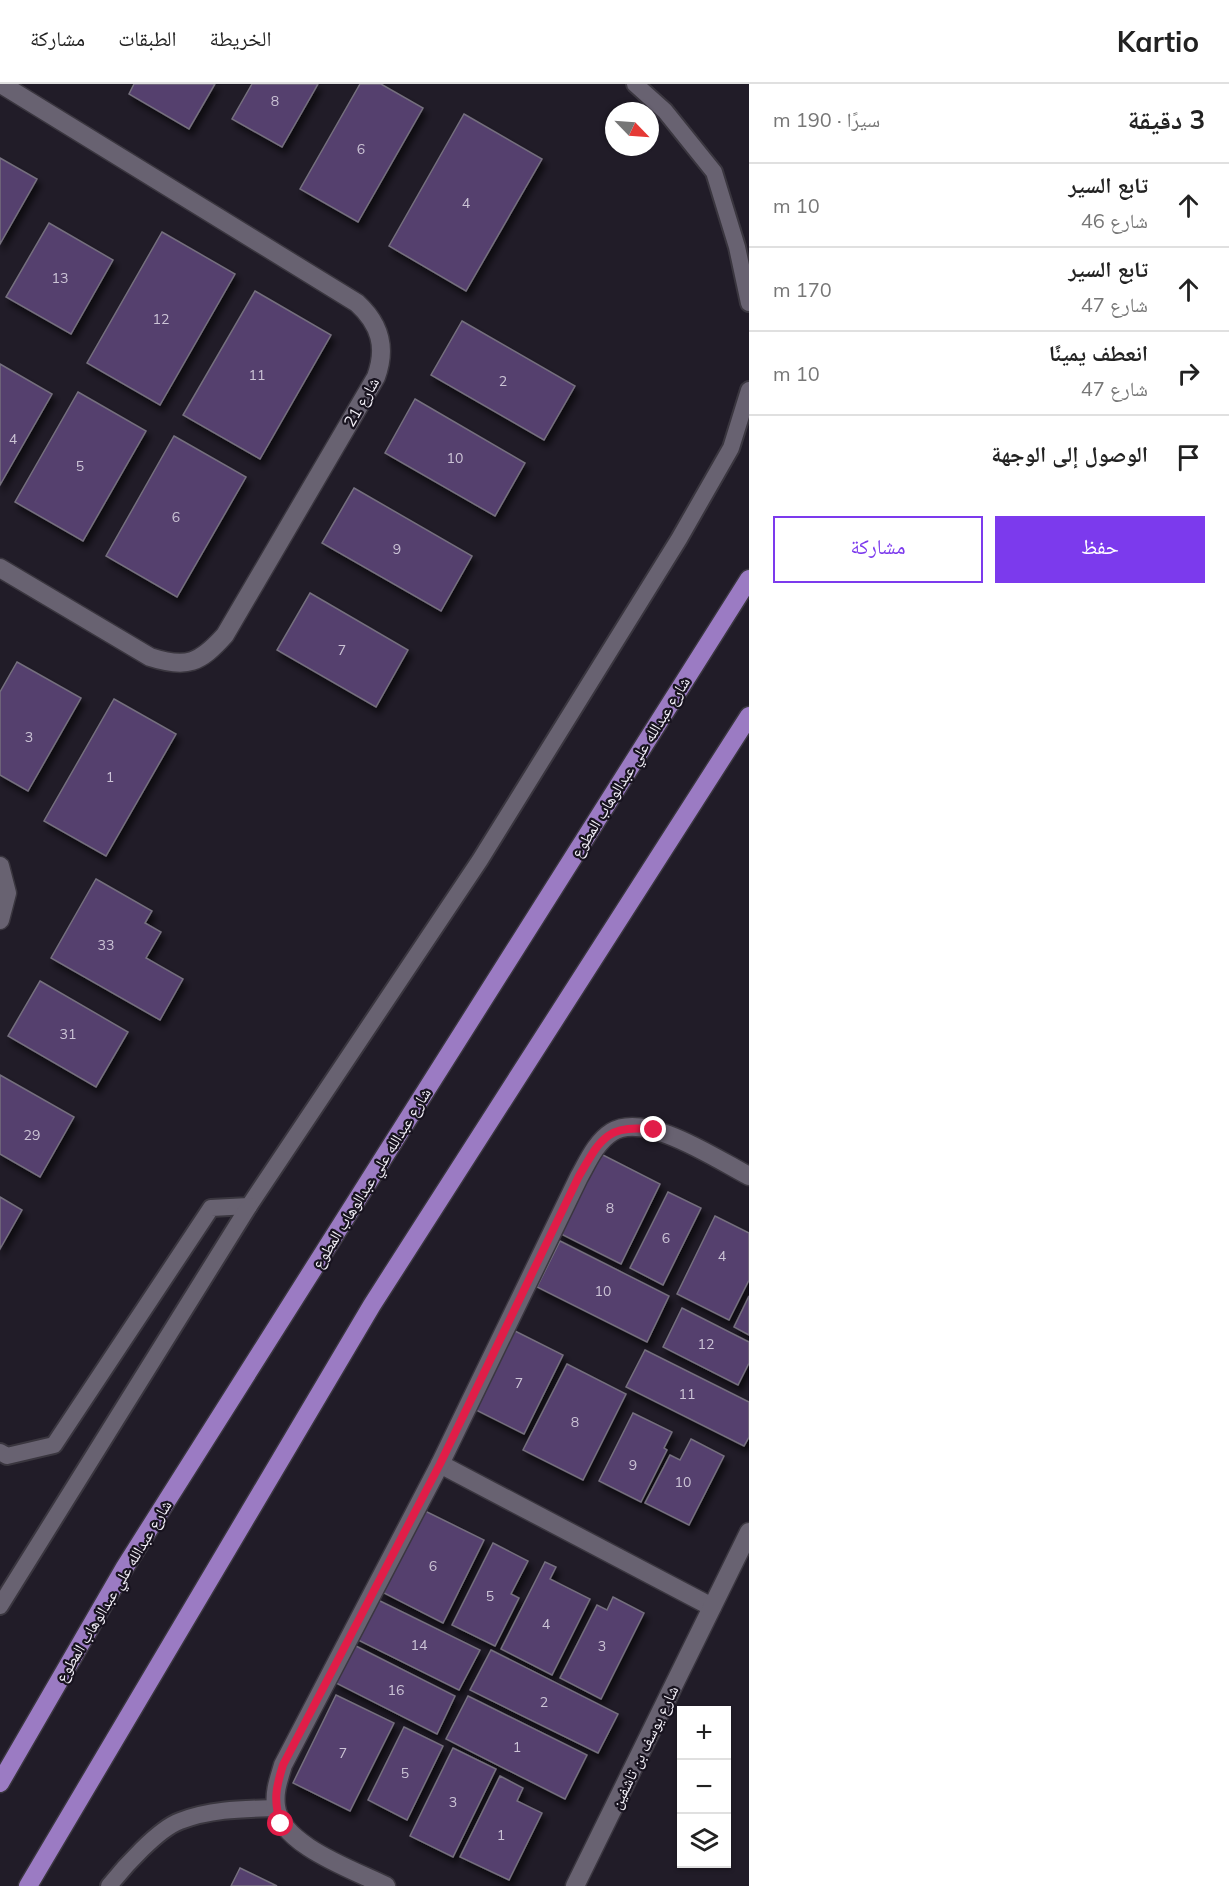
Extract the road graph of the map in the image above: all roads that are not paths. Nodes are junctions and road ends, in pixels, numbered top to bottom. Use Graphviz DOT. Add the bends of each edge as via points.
graph roads {
  1 [pos="1,84"];
  2 [pos="635,84"];
  3 [pos="749,303"];
  4 [pos="749,390"];
  5 [pos="0,568"];
  6 [pos="749,579"];
  7 [pos="749,716"];
  8 [pos="0,866"];
  9 [pos="0,920"];
  10 [pos="749,1176"];
  11 [pos="249,1206"];
  12 [pos="0,1452"];
  13 [pos="440,1464"];
  14 [pos="749,1532"];
  15 [pos="0,1606"];
  16 [pos="712,1607"];
  17 [pos="0,1783"];
  18 [pos="276,1808"];
  19 [pos="28,1886"];
  20 [pos="109,1886"];
  21 [pos="386,1886"];
  22 [pos="575,1886"];
  1 -- 5 [label="street, شارع 21" via="357,303 370,315 382,344 376,377 225,635 207,655 190,663 169,663 150,657"];
  2 -- 3 [label="lane" via="665,111 714,172"];
  4 -- 11 [label="lane" via="731,448 673,549 480,860"];
  6 -- 17 [label="main road, شارع عبدالله علي عبدالوهاب المطوع" via="125,1567"];
  7 -- 19 [label="main road" via="372,1305"];
  8 -- 9 [label="street" via="7,893"];
  10 -- 13 [label="street" via="654,1130 634,1127 613,1131 598,1144"];
  11 -- 12 [label="lane" via="211,1208 54,1445 7,1456"];
  11 -- 15 [label="lane"];
  13 -- 16 [label="street"];
  13 -- 18 [label="street" via="283,1765 275,1790"];
  14 -- 16 [label="street, شارع يوسف بن تاشفين"];
  16 -- 22 [label="street, شارع يوسف بن تاشفين"];
  18 -- 20 [label="lane" via="219,1810 178,1821 150,1843"];
  18 -- 21 [label="street" via="281,1824 312,1849"];
}
